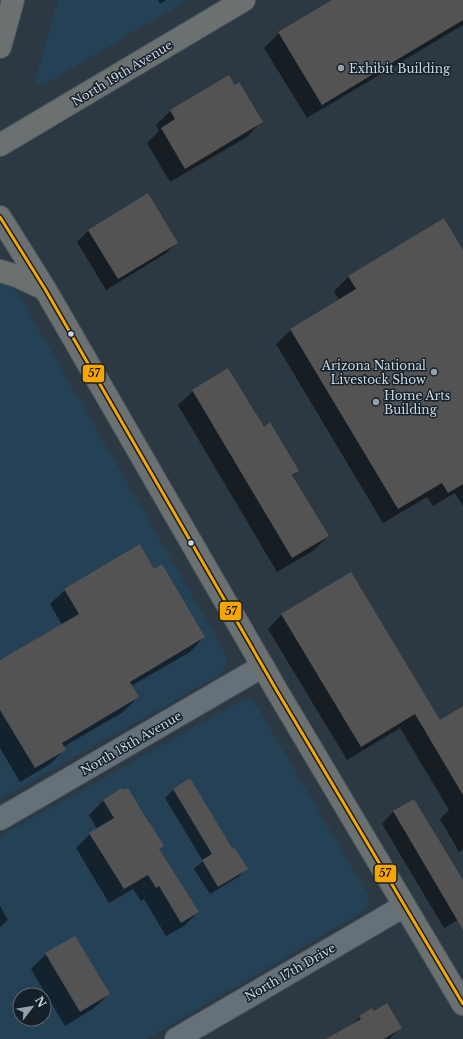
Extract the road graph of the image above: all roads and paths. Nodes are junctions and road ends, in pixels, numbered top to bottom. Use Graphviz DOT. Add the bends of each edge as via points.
graph roads {
  1 [pos="13,0"];
  2 [pos="244,0"];
  3 [pos="0,47"];
  4 [pos="0,145"];
  5 [pos="0,217"];
  6 [pos="0,271"];
  7 [pos="45,289"];
  8 [pos="263,666"];
  9 [pos="0,819"];
  10 [pos="404,906"];
  11 [pos="463,1004"];
  12 [pos="176,1039"];
  1 -- 3 [label="main road"];
  2 -- 4 [label="main road, North 19th Avenue"];
  5 -- 7 [label="main road"];
  6 -- 7 [label="main road"];
  7 -- 8 [label="main road"];
  8 -- 9 [label="street, North 18th Avenue"];
  8 -- 10 [label="main road"];
  10 -- 11 [label="main road"];
  10 -- 12 [label="street, North 17th Drive"];
}
